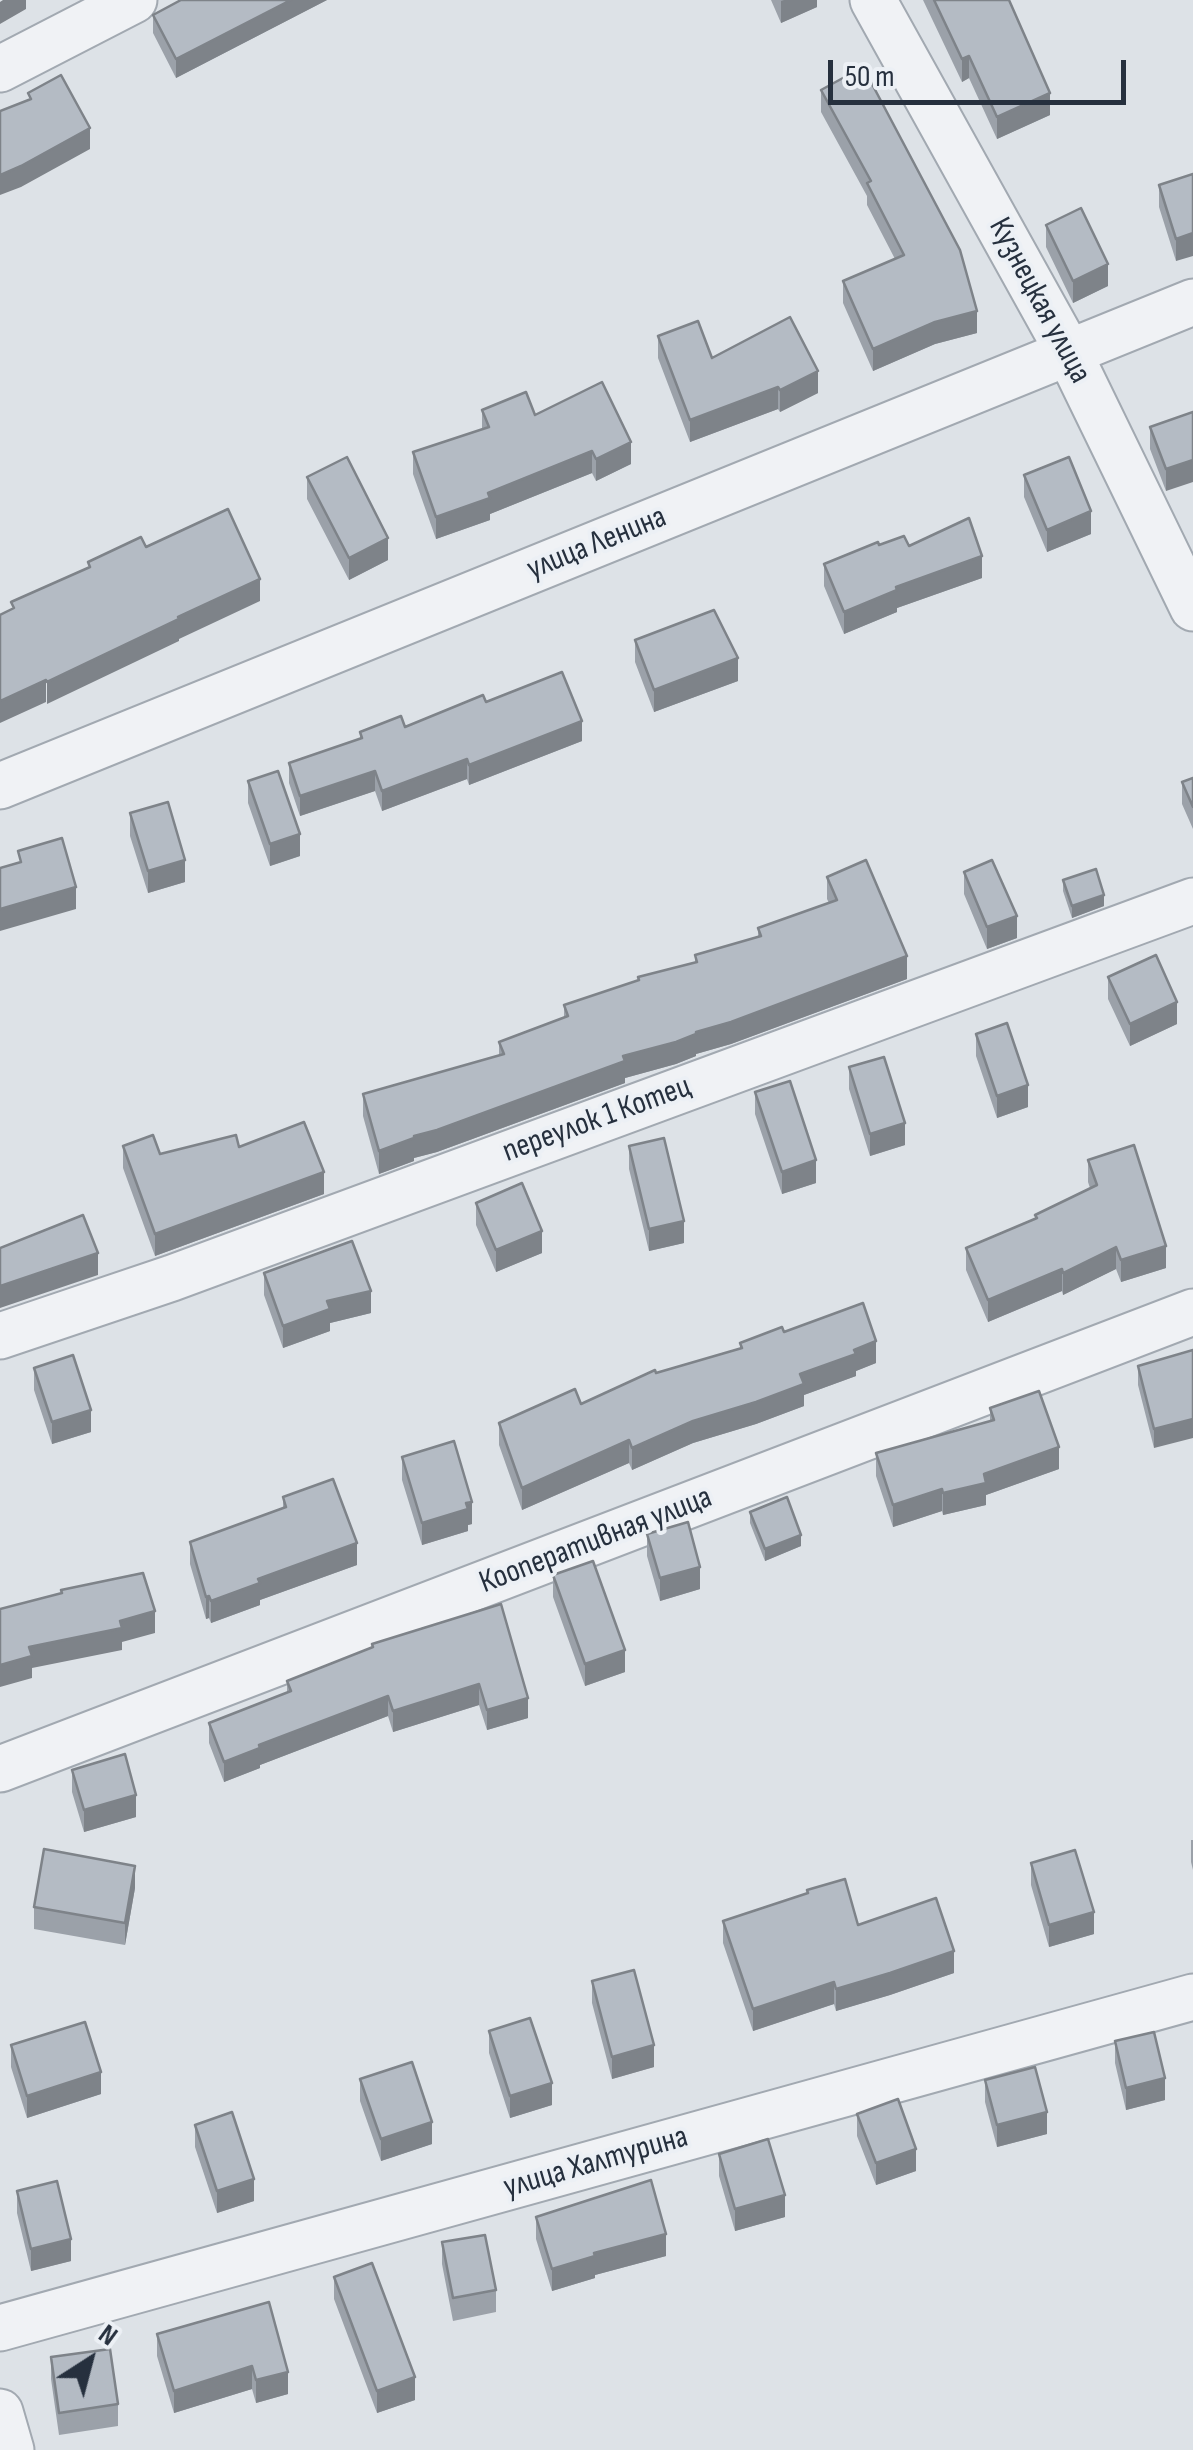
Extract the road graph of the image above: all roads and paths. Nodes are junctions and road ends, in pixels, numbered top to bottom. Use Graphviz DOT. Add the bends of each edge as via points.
graph roads {
  1 [pos="134,0"];
  2 [pos="873,0"];
  3 [pos="0,69"];
  4 [pos="1193,302"];
  5 [pos="1069,353"];
  6 [pos="1193,608"];
  7 [pos="0,786"];
  8 [pos="1193,901"];
  9 [pos="1193,1312"];
  10 [pos="0,1336"];
  11 [pos="0,1770"];
  12 [pos="1193,1997"];
  13 [pos="0,2328"];
  14 [pos="0,2412"];
  15 [pos="11,2450"];
  1 -- 3 [label="street"];
  2 -- 5 [label="street, Кузнецкая улица"];
  4 -- 5 [label="street, улица Ленина"];
  5 -- 6 [label="street, Кузнецкая улица"];
  5 -- 7 [label="street, улица Ленина"];
  8 -- 10 [label="street, переулок 1 Котец"];
  9 -- 11 [label="street, Кооперативная улица"];
  12 -- 13 [label="street, улица Халтурина"];
  14 -- 15 [label="street"];
}
